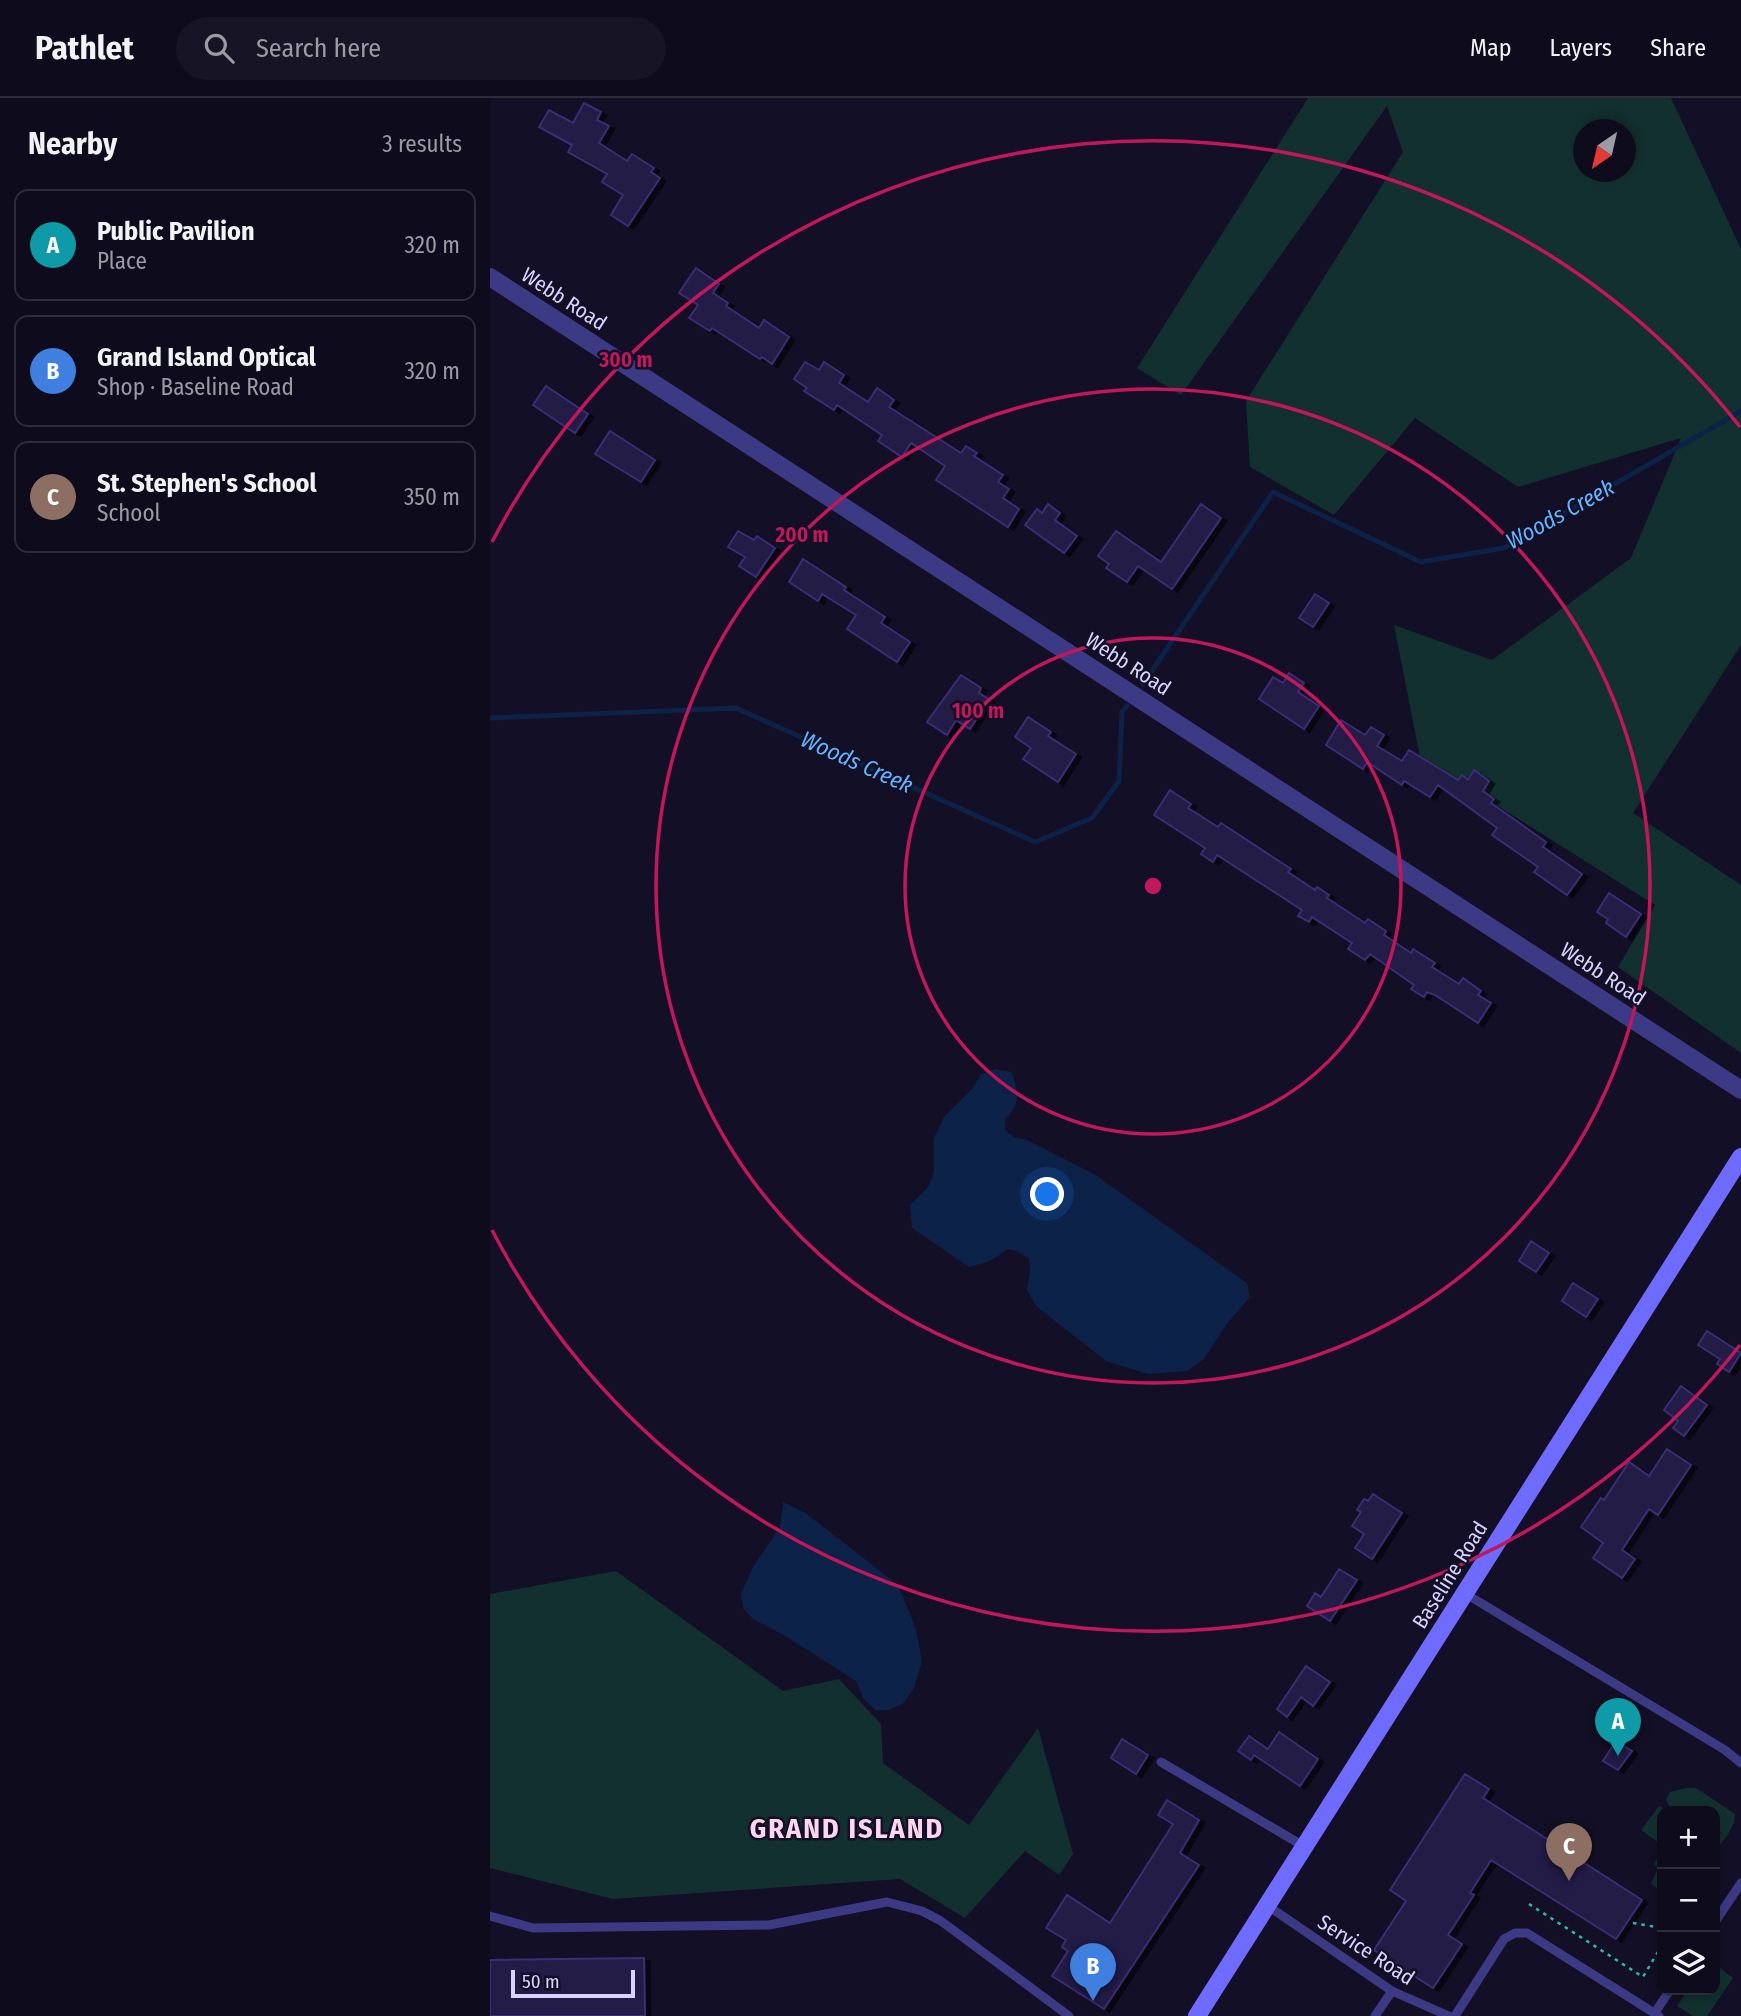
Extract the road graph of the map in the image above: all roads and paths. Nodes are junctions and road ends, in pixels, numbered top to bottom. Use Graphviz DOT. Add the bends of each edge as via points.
graph roads {
  1 [pos="490,277"];
  2 [pos="1741,1090"];
  3 [pos="1741,1157"];
  4 [pos="1466,1594"];
  5 [pos="1161,1762"];
  6 [pos="1741,1763"];
  7 [pos="1306,1847"];
  8 [pos="1741,1882"];
  9 [pos="1529,1904"];
  10 [pos="1268,1906"];
  11 [pos="1720,1914"];
  12 [pos="490,1916"];
  13 [pos="1633,1923"];
  14 [pos="1657,1927"];
  15 [pos="1657,1953"];
  16 [pos="1392,1991"];
  17 [pos="1667,1995"];
  18 [pos="1657,2015"];
  19 [pos="1069,2016"];
  20 [pos="1197,2016"];
  21 [pos="1375,2016"];
  22 [pos="1449,2016"];
  23 [pos="1455,2016"];
  1 -- 2 [label="street, Webb Road"];
  3 -- 4 [label="street, Baseline Road"];
  4 -- 6 [label="lane"];
  4 -- 7 [label="street, Baseline Road"];
  5 -- 7 [label="lane"];
  7 -- 10 [label="street, Baseline Road"];
  8 -- 11 [label="lane"];
  9 -- 15 [label="path" via="1643,1977"];
  10 -- 16 [label="lane, Service Road"];
  10 -- 20 [label="street, Baseline Road"];
  12 -- 19 [label="lane" via="533,1928 769,1925 887,1902 941,1921"];
  13 -- 14 [label="path"];
  16 -- 21 [label="lane"];
  16 -- 22 [label="lane, Service Road"];
  17 -- 18 [label="lane"];
  18 -- 23 [label="lane" via="1527,1933 1515,1933 1504,1939"];
}
